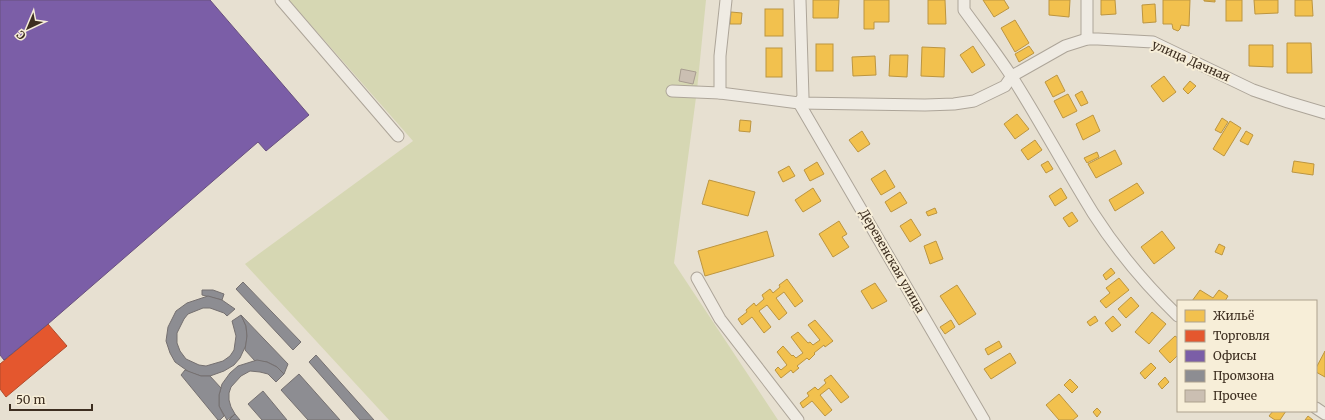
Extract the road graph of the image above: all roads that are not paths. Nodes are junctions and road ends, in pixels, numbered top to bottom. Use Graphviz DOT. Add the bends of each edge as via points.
graph roads {
  1 [pos="281,0"];
  2 [pos="726,0"];
  3 [pos="800,0"];
  4 [pos="964,0"];
  5 [pos="1087,0"];
  6 [pos="1086,38"];
  7 [pos="1012,76"];
  8 [pos="672,91"];
  9 [pos="720,93"];
  10 [pos="799,103"];
  11 [pos="1325,113"];
  12 [pos="398,136"];
  13 [pos="697,278"];
  14 [pos="1177,315"];
  15 [pos="798,420"];
  16 [pos="984,420"];
  1 -- 12 [label="street"];
  2 -- 9 [label="street" via="720,56"];
  3 -- 10 [label="street" via="803,97"];
  4 -- 7 [label="street" via="964,10"];
  5 -- 6 [label="street"];
  6 -- 7 [label="street, улица Дачная" via="1065,46"];
  6 -- 11 [label="street, улица Дачная" via="1153,42 1253,90"];
  7 -- 10 [label="street, улица Дачная" via="1005,86 974,101 954,104"];
  7 -- 14 [label="street" via="1094,214 1165,304"];
  8 -- 9 [label="street, улица Дачная"];
  9 -- 10 [label="street, улица Дачная"];
  10 -- 16 [label="street, Деревенская улица"];
  13 -- 15 [label="street" via="720,319"];
}
